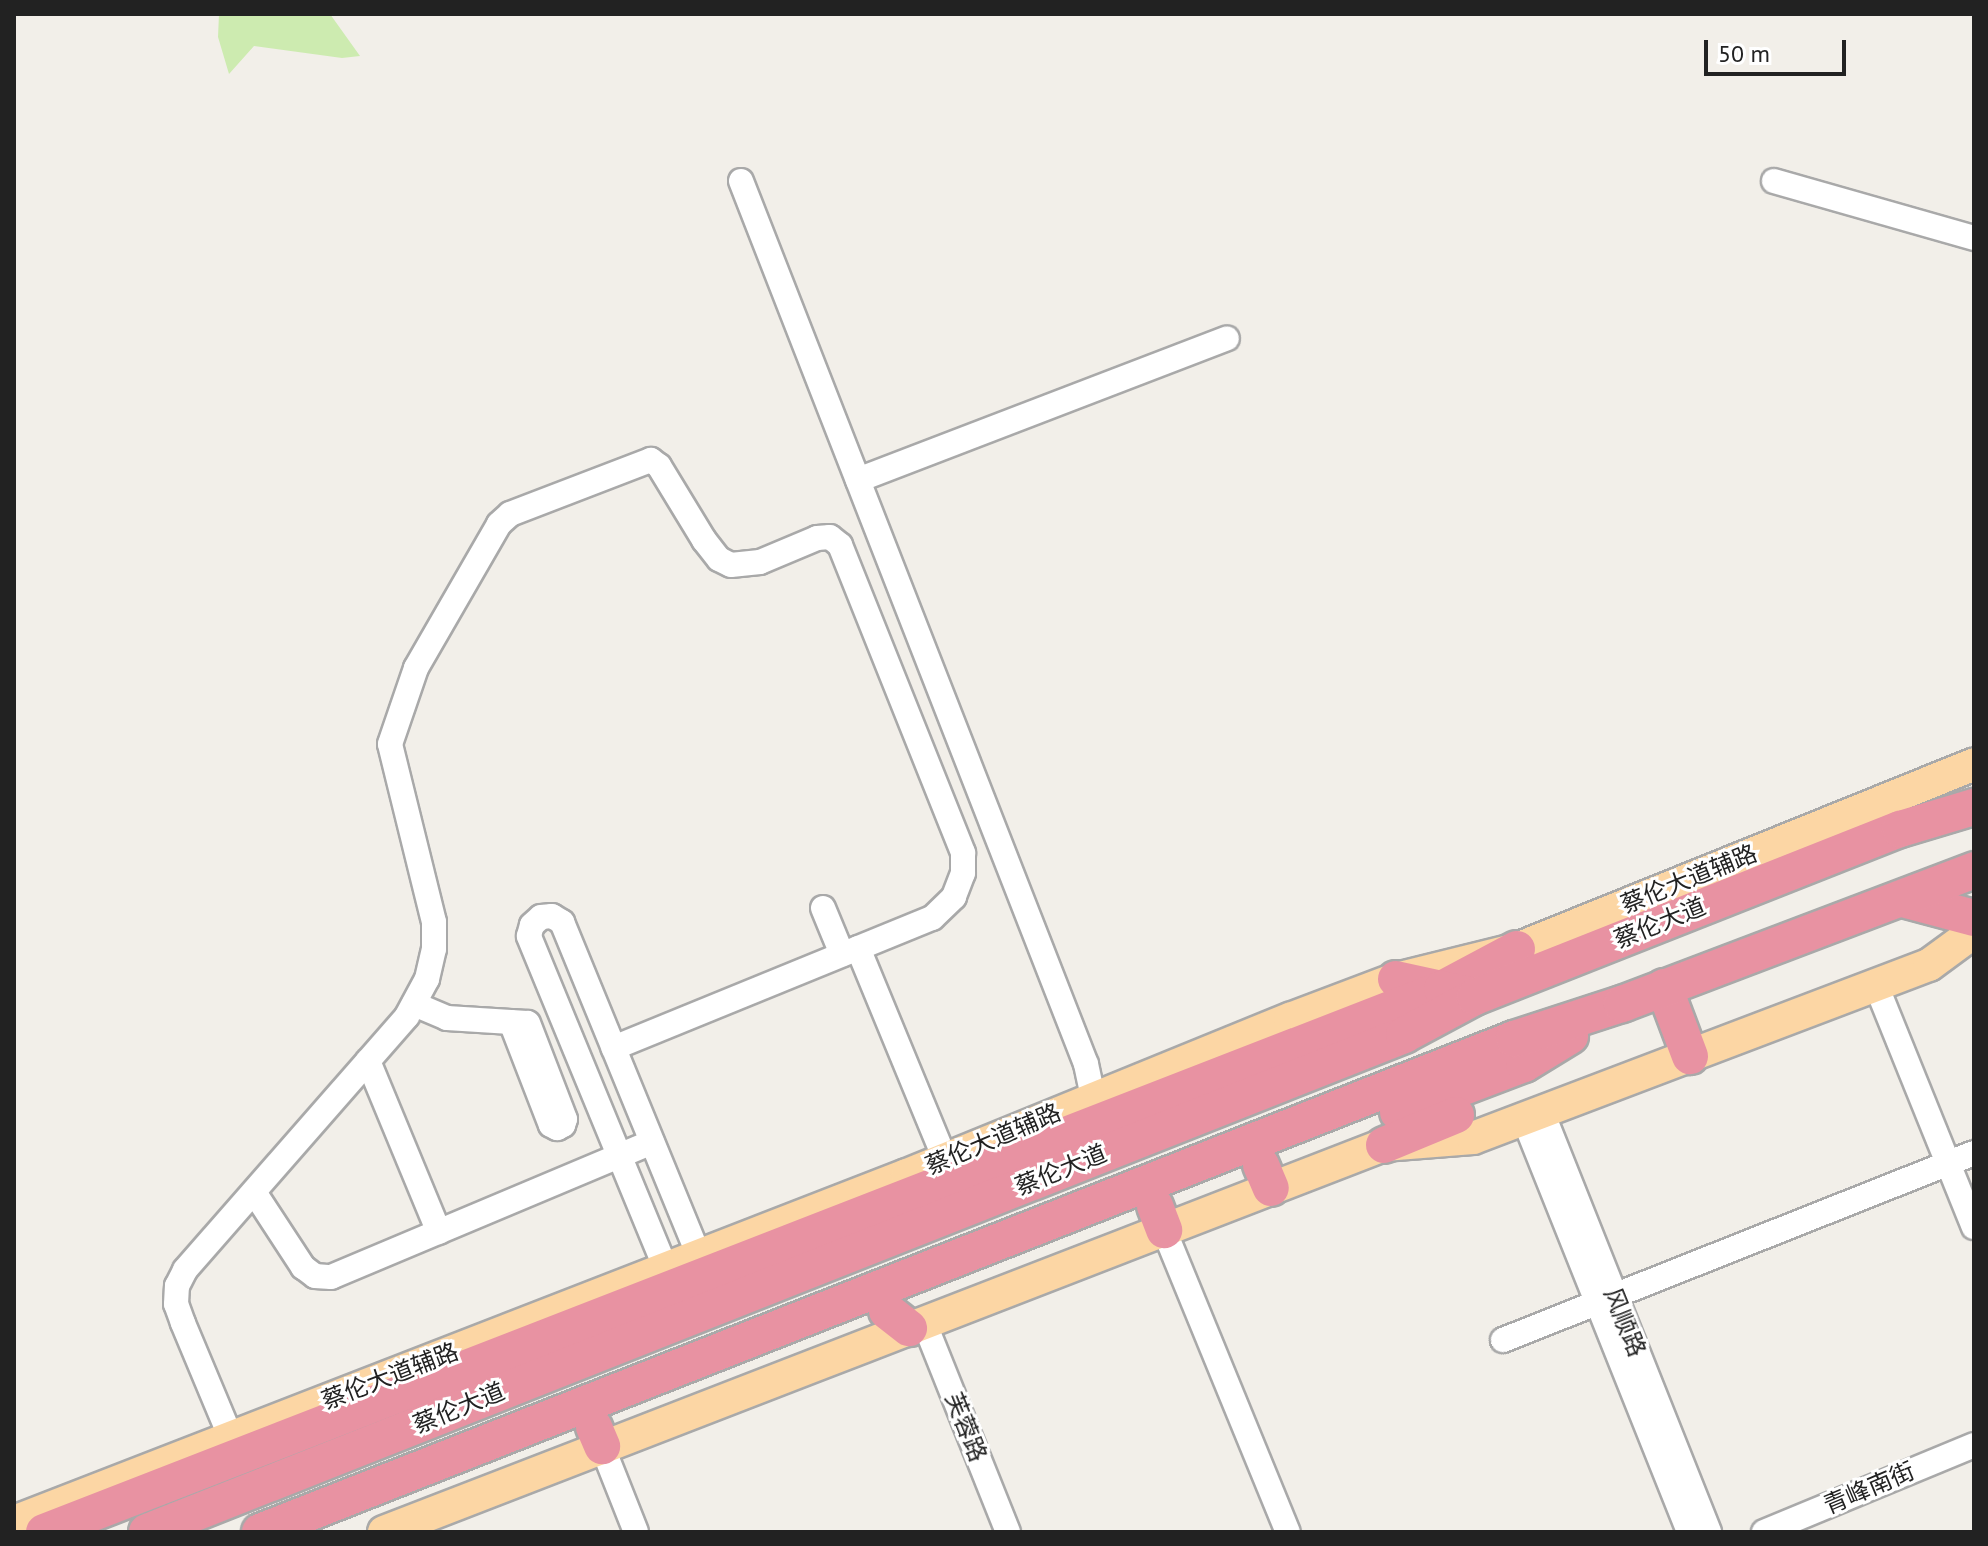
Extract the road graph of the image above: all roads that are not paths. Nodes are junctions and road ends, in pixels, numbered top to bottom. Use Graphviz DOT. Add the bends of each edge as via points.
graph roads {
  1 [pos="741,181"];
  2 [pos="1774,181"];
  3 [pos="1974,238"];
  4 [pos="1227,338"];
  5 [pos="858,480"];
  6 [pos="1974,764"];
  7 [pos="1974,795"];
  8 [pos="1974,807"];
  9 [pos="1900,829"];
  10 [pos="1974,870"];
  11 [pos="1974,879"];
  12 [pos="1903,899"];
  13 [pos="823,908"];
  14 [pos="1974,918"];
  15 [pos="1974,932"];
  16 [pos="1517,949"];
  17 [pos="850,951"];
  18 [pos="1396,979"];
  19 [pos="1876,985"];
  20 [pos="1664,987"];
  21 [pos="1458,993"];
  22 [pos="414,1004"];
  23 [pos="1622,1004"];
  24 [pos="598,1011"];
  25 [pos="566,1025"];
  26 [pos="1295,1031"];
  27 [pos="614,1048"];
  28 [pos="1690,1056"];
  29 [pos="368,1061"];
  30 [pos="1098,1110"];
  31 [pos="1533,1115"];
  32 [pos="652,1142"];
  33 [pos="1384,1145"];
  34 [pos="1974,1153"];
  35 [pos="619,1156"];
  36 [pos="945,1159"];
  37 [pos="1948,1164"];
  38 [pos="1266,1176"];
  39 [pos="254,1192"];
  40 [pos="1159,1218"];
  41 [pos="1974,1227"];
  42 [pos="439,1232"];
  43 [pos="699,1256"];
  44 [pos="662,1278"];
  45 [pos="1606,1299"];
  46 [pos="912,1314"];
  47 [pos="1503,1340"];
  48 [pos="598,1437"];
  49 [pos="231,1438"];
  50 [pos="1974,1445"];
  51 [pos="1974,1457"];
  52 [pos="14,1522"];
  53 [pos="44,1532"];
  54 [pos="147,1532"];
  55 [pos="260,1532"];
  56 [pos="327,1532"];
  57 [pos="384,1532"];
  58 [pos="636,1532"];
  59 [pos="992,1532"];
  60 [pos="1008,1532"];
  61 [pos="1288,1532"];
  62 [pos="1689,1532"];
  63 [pos="1709,1532"];
  64 [pos="1764,1532"];
  65 [pos="1793,1532"];
  1 -- 5 [label="street"];
  2 -- 3 [label="street"];
  4 -- 5 [label="street"];
  5 -- 30 [label="street" via="1086,1064"];
  6 -- 16 [label="main road, 蔡伦大道辅路"];
  7 -- 9 [label="highway"];
  8 -- 9 [label="highway, 蔡伦大道"];
  9 -- 21 [label="highway, 蔡伦大道"];
  10 -- 12 [label="highway, 蔡伦大道"];
  11 -- 12 [label="highway"];
  12 -- 14 [label="highway"];
  12 -- 20 [label="highway, 蔡伦大道"];
  13 -- 17 [label="street"];
  15 -- 19 [label="main road" via="1929,965"];
  16 -- 18 [label="main road, 蔡伦大道辅路"];
  16 -- 21 [label="highway"];
  17 -- 22 [label="street" via="932,918 954,897 963,873 963,853 840,545 830,537 817,538 760,562 731,565 704,540 651,460 510,514 499,524 407,691 390,744 434,922 427,979"];
  17 -- 27 [label="street"];
  17 -- 36 [label="street"];
  18 -- 21 [label="highway"];
  18 -- 26 [label="main road, 蔡伦大道辅路"];
  19 -- 28 [label="main road"];
  19 -- 37 [label="street"];
  20 -- 23 [label="highway, 蔡伦大道"];
  20 -- 28 [label="highway"];
  21 -- 26 [label="highway"];
  21 -- 54 [label="highway, 蔡伦大道" via="1404,1035"];
  22 -- 25 [label="street" via="447,1018"];
  22 -- 29 [label="street"];
  23 -- 33 [label="highway" via="1533,1082"];
  23 -- 38 [label="highway" via="1524,1064"];
  23 -- 55 [label="highway, 蔡伦大道" via="1514,1039"];
  24 -- 25 [label="street"];
  24 -- 25 [label="street" via="562,922 541,917 529,936"];
  24 -- 27 [label="street"];
  25 -- 35 [label="street"];
  26 -- 30 [label="highway"];
  27 -- 32 [label="street"];
  28 -- 31 [label="main road"];
  29 -- 39 [label="street"];
  29 -- 42 [label="street"];
  30 -- 36 [label="main road, 蔡伦大道辅路"];
  30 -- 44 [label="highway"];
  31 -- 33 [label="main road" via="1473,1138"];
  31 -- 45 [label="street, 风顺路"];
  32 -- 35 [label="street"];
  32 -- 43 [label="street"];
  33 -- 38 [label="main road"];
  34 -- 37 [label="street"];
  35 -- 42 [label="street"];
  35 -- 44 [label="street"];
  36 -- 43 [label="main road, 蔡伦大道辅路"];
  37 -- 41 [label="street"];
  37 -- 45 [label="street"];
  38 -- 40 [label="highway"];
  39 -- 42 [label="street" via="303,1267 315,1276 331,1277"];
  39 -- 49 [label="street" via="177,1286 176,1304"];
  40 -- 46 [label="highway"];
  40 -- 61 [label="street"];
  43 -- 44 [label="main road, 蔡伦大道辅路"];
  44 -- 49 [label="main road, 蔡伦大道辅路"];
  44 -- 53 [label="highway" via="609,1313"];
  45 -- 47 [label="street"];
  45 -- 62 [label="street, 风顺路"];
  45 -- 63 [label="street, 风顺路"];
  46 -- 48 [label="highway"];
  46 -- 59 [label="street, 芙蓉路"];
  46 -- 60 [label="street, 芙蓉路"];
  48 -- 56 [label="highway"];
  48 -- 57 [label="main road"];
  48 -- 58 [label="street"];
  49 -- 52 [label="main road, 蔡伦大道辅路"];
  50 -- 64 [label="street, 青峰南街"];
  51 -- 65 [label="street, 青峰南街"];
}
